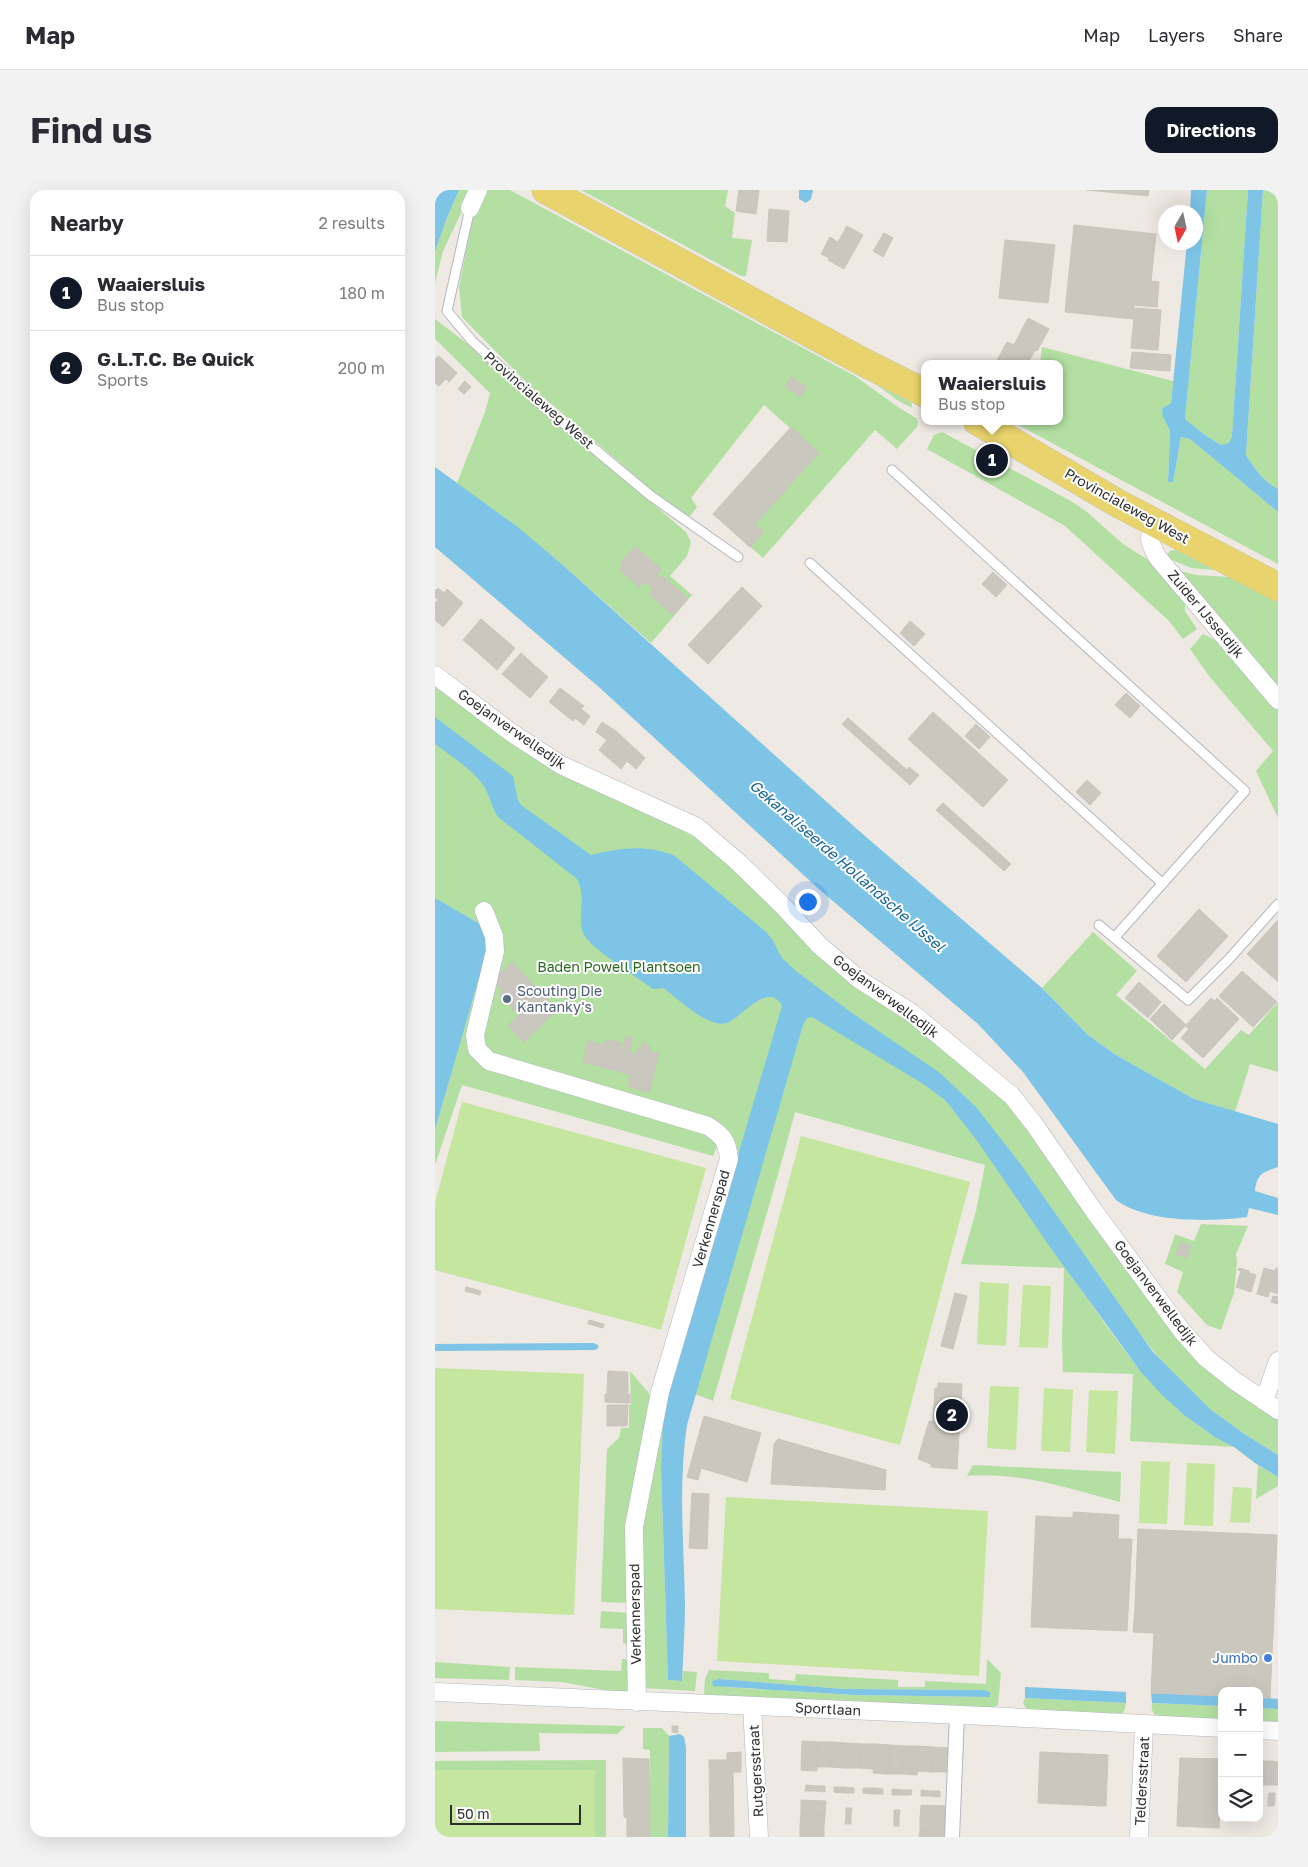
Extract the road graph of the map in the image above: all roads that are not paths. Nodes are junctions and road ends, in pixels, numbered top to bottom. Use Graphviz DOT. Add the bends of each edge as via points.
graph roads {
  1 [pos="478,190"];
  2 [pos="546,190"];
  3 [pos="470,208"];
  4 [pos="921,391"];
  5 [pos="984,425"];
  6 [pos="892,470"];
  7 [pos="1155,523"];
  8 [pos="738,557"];
  9 [pos="810,564"];
  10 [pos="1278,587"];
  11 [pos="435,675"];
  12 [pos="1278,700"];
  13 [pos="1162,883"];
  14 [pos="1278,904"];
  15 [pos="484,911"];
  16 [pos="1099,925"];
  17 [pos="1114,938"];
  18 [pos="1278,1361"];
  19 [pos="1271,1406"];
  20 [pos="435,1692"];
  21 [pos="637,1702"];
  22 [pos="752,1706"];
  23 [pos="957,1715"];
  24 [pos="1144,1725"];
  25 [pos="1218,1728"];
  26 [pos="1263,1730"];
  27 [pos="1278,1731"];
  28 [pos="759,1837"];
  29 [pos="951,1837"];
  30 [pos="1139,1837"];
  1 -- 3 [label="street, Provincialeweg West"];
  2 -- 4 [label="main road"];
  3 -- 8 [label="lane, Provincialeweg West" via="447,311 472,341 543,408 651,496"];
  5 -- 7 [label="main road, Provincialeweg West"];
  6 -- 13 [label="lane" via="1245,791"];
  7 -- 10 [label="main road, Provincialeweg West"];
  7 -- 12 [label="street, Zuider IJsseldijk" via="1149,535 1151,547 1158,558"];
  9 -- 13 [label="lane"];
  11 -- 19 [label="street, Goejanverwelledijk" via="561,766 697,827 745,869 820,946 860,980 912,1014 1012,1096 1182,1331 1207,1358"];
  13 -- 17 [label="lane"];
  14 -- 17 [label="lane" via="1188,1000"];
  15 -- 21 [label="street, Verkennerspad" via="495,936 495,951 475,1035 477,1049 489,1060 708,1126 727,1144 729,1159 660,1392 633,1527"];
  16 -- 17 [label="lane"];
  18 -- 19 [label="street, Goejanverwelledijk"];
  20 -- 21 [label="street, Sportlaan"];
  21 -- 22 [label="street, Sportlaan"];
  22 -- 23 [label="street, Sportlaan"];
  22 -- 28 [label="street, Rutgersstraat"];
  23 -- 24 [label="street, Sportlaan"];
  23 -- 29 [label="street"];
  24 -- 25 [label="street, Sportlaan"];
  24 -- 30 [label="street, Teldersstraat"];
  26 -- 27 [label="street"];
}
